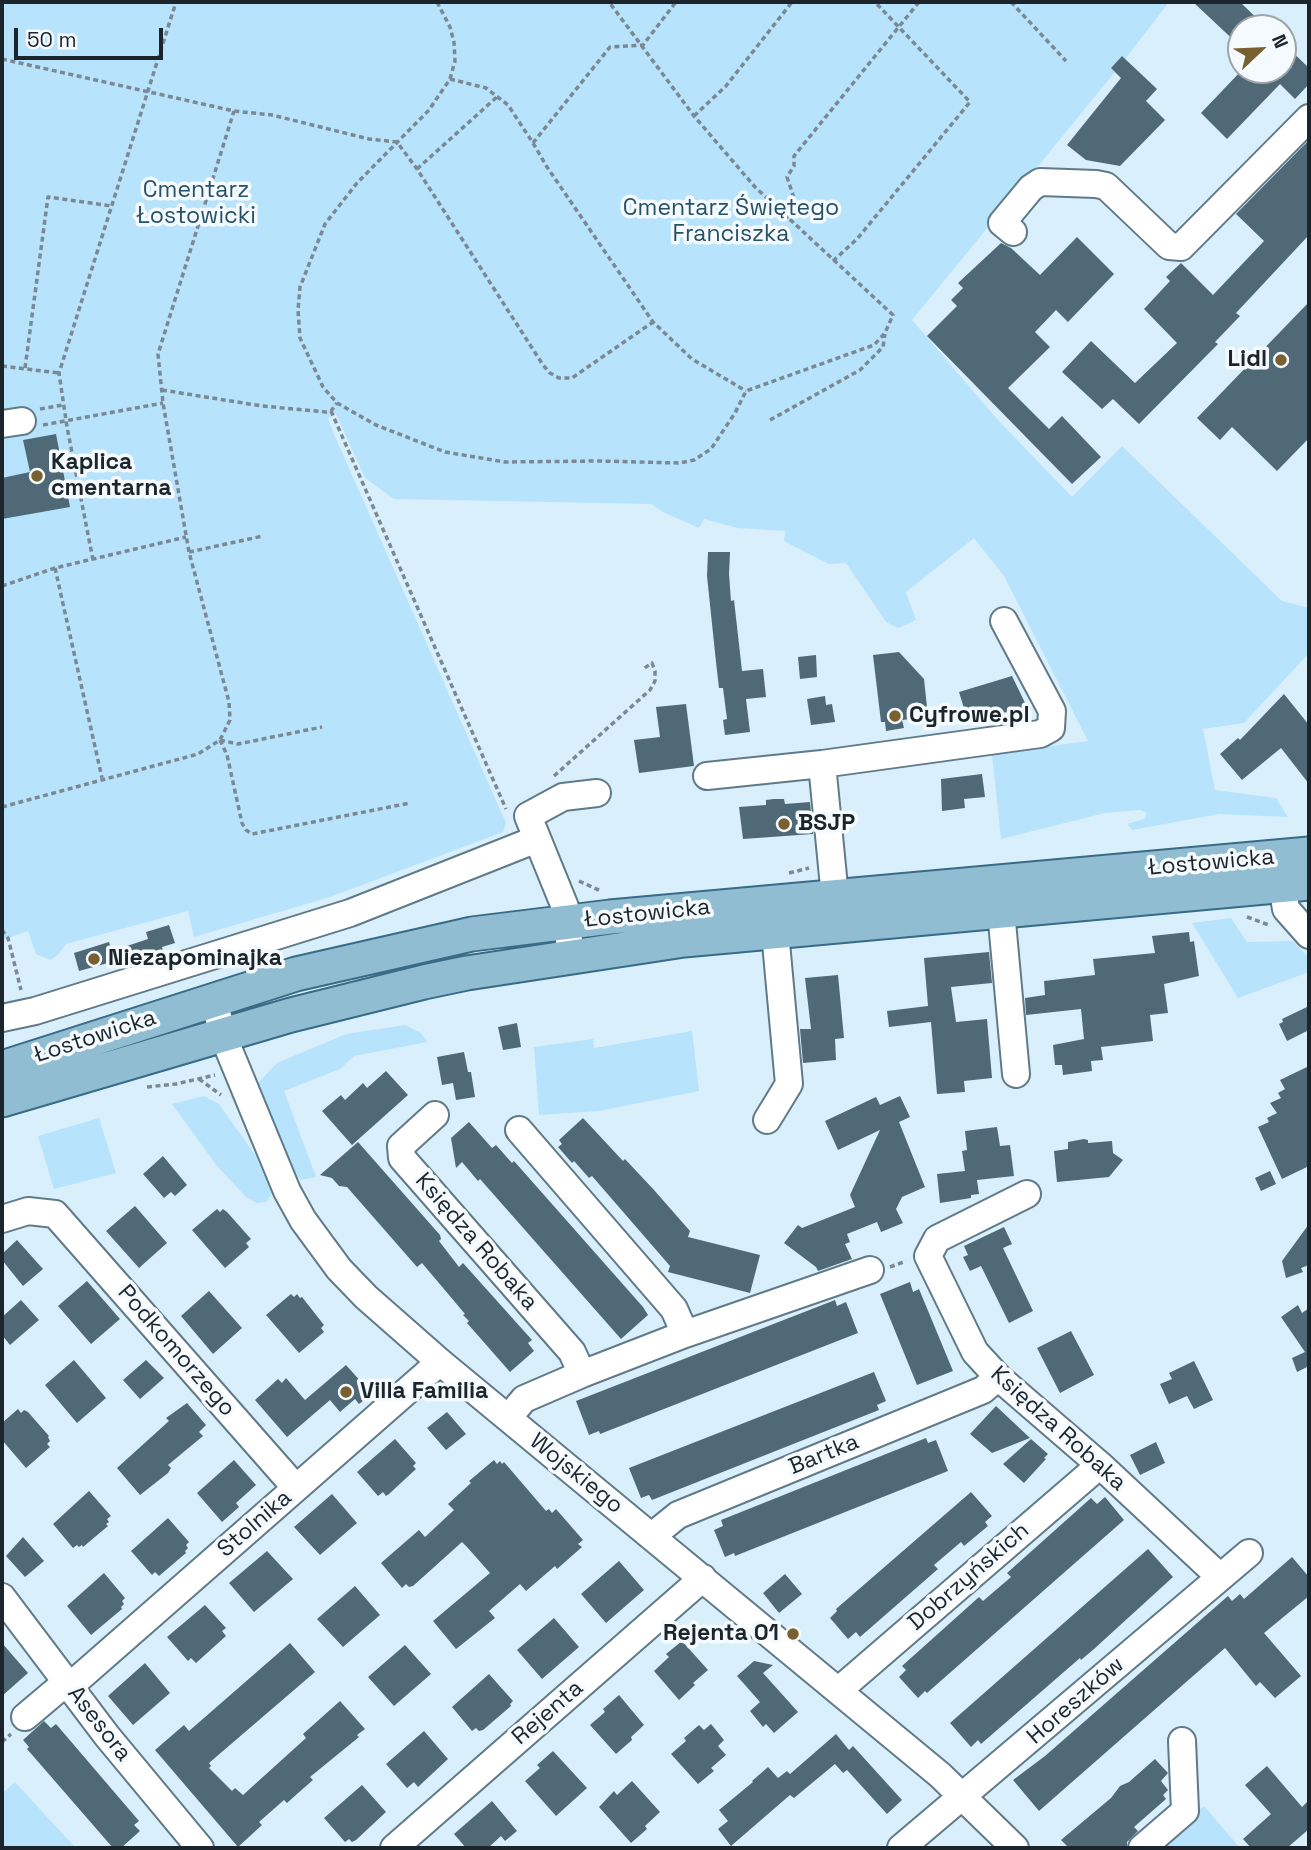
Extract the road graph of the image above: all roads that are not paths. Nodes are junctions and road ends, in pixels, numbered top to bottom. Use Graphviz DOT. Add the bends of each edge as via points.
graph roads {
  1 [pos="1309,118"];
  2 [pos="1013,232"];
  3 [pos="1004,621"];
  4 [pos="822,764"];
  5 [pos="708,776"];
  6 [pos="597,793"];
  7 [pos="537,839"];
  8 [pos="1302,869"];
  9 [pos="835,897"];
  10 [pos="1001,911"];
  11 [pos="568,922"];
  12 [pos="775,932"];
  13 [pos="1309,935"];
  14 [pos="571,957"];
  15 [pos="213,1000"];
  16 [pos="2,1018"];
  17 [pos="223,1034"];
  18 [pos="3,1064"];
  19 [pos="1016,1074"];
  20 [pos="2,1100"];
  21 [pos="435,1115"];
  22 [pos="766,1120"];
  23 [pos="519,1130"];
  24 [pos="1027,1194"];
  25 [pos="2,1219"];
  26 [pos="870,1270"];
  27 [pos="685,1334"];
  28 [pos="440,1362"];
  29 [pos="582,1374"];
  30 [pos="998,1377"];
  31 [pos="508,1419"];
  32 [pos="1100,1465"];
  33 [pos="296,1488"];
  34 [pos="652,1536"];
  35 [pos="1249,1553"];
  36 [pos="1220,1577"];
  37 [pos="703,1578"];
  38 [pos="2,1597"];
  39 [pos="69,1687"];
  40 [pos="839,1690"];
  41 [pos="25,1717"];
  42 [pos="1182,1741"];
  43 [pos="964,1797"];
  44 [pos="200,1848"];
  45 [pos="394,1848"];
  46 [pos="901,1848"];
  47 [pos="1015,1848"];
  48 [pos="1142,1848"];
  1 -- 2 [label="street" via="1181,247 1169,246 1106,186 1096,184 1040,182 1002,223"];
  3 -- 4 [label="street" via="1052,711 1051,729"];
  4 -- 5 [label="street"];
  4 -- 9 [label="street"];
  6 -- 7 [label="street" via="563,797 528,816"];
  7 -- 11 [label="street"];
  7 -- 16 [label="street" via="350,913"];
  8 -- 9 [label="main road, Łostowicka"];
  8 -- 10 [label="main road, Łostowicka"];
  8 -- 13 [label="street" via="1284,895 1286,909"];
  9 -- 11 [label="main road, Łostowicka"];
  10 -- 12 [label="main road, Łostowicka"];
  10 -- 19 [label="street"];
  11 -- 14 [label="street"];
  11 -- 15 [label="main road, Łostowicka" via="430,942 296,974"];
  12 -- 14 [label="main road, Łostowicka"];
  12 -- 22 [label="street" via="789,1084"];
  14 -- 17 [label="main road, Łostowicka" via="424,982"];
  15 -- 17 [label="street, Wojskiego"];
  15 -- 18 [label="main road, Łostowicka"];
  17 -- 20 [label="main road, Łostowicka"];
  17 -- 28 [label="street, Wojskiego" via="287,1191 314,1236 366,1297"];
  21 -- 29 [label="street, Księdza Robaka" via="401,1146 402,1157 572,1352"];
  23 -- 27 [label="street" via="674,1309"];
  24 -- 30 [label="street, Księdza Robaka" via="937,1239 928,1256 975,1352"];
  25 -- 33 [label="street, Podkomorzego" via="28,1211 55,1214"];
  26 -- 27 [label="street"];
  27 -- 29 [label="street"];
  28 -- 31 [label="street, Wojskiego"];
  28 -- 33 [label="street, Stolnika"];
  29 -- 31 [label="street" via="524,1399"];
  30 -- 32 [label="street, Księdza Robaka"];
  30 -- 34 [label="street, Bartka" via="983,1390 678,1515"];
  31 -- 34 [label="street, Wojskiego"];
  32 -- 36 [label="street, Księdza Robaka"];
  32 -- 40 [label="street, Dobrzyńskich"];
  33 -- 39 [label="street, Stolnika"];
  34 -- 37 [label="street, Wojskiego"];
  35 -- 36 [label="street, Horeszków"];
  36 -- 43 [label="street, Horeszków"];
  37 -- 40 [label="street, Wojskiego"];
  37 -- 45 [label="street, Rejenta"];
  38 -- 39 [label="street, Asesora"];
  39 -- 41 [label="street, Stolnika" via="57,1690"];
  39 -- 44 [label="street, Asesora"];
  40 -- 43 [label="street, Wojskiego"];
  42 -- 48 [label="street" via="1185,1811"];
  43 -- 46 [label="street, Horeszków"];
  43 -- 47 [label="street, Wojskiego"];
}
